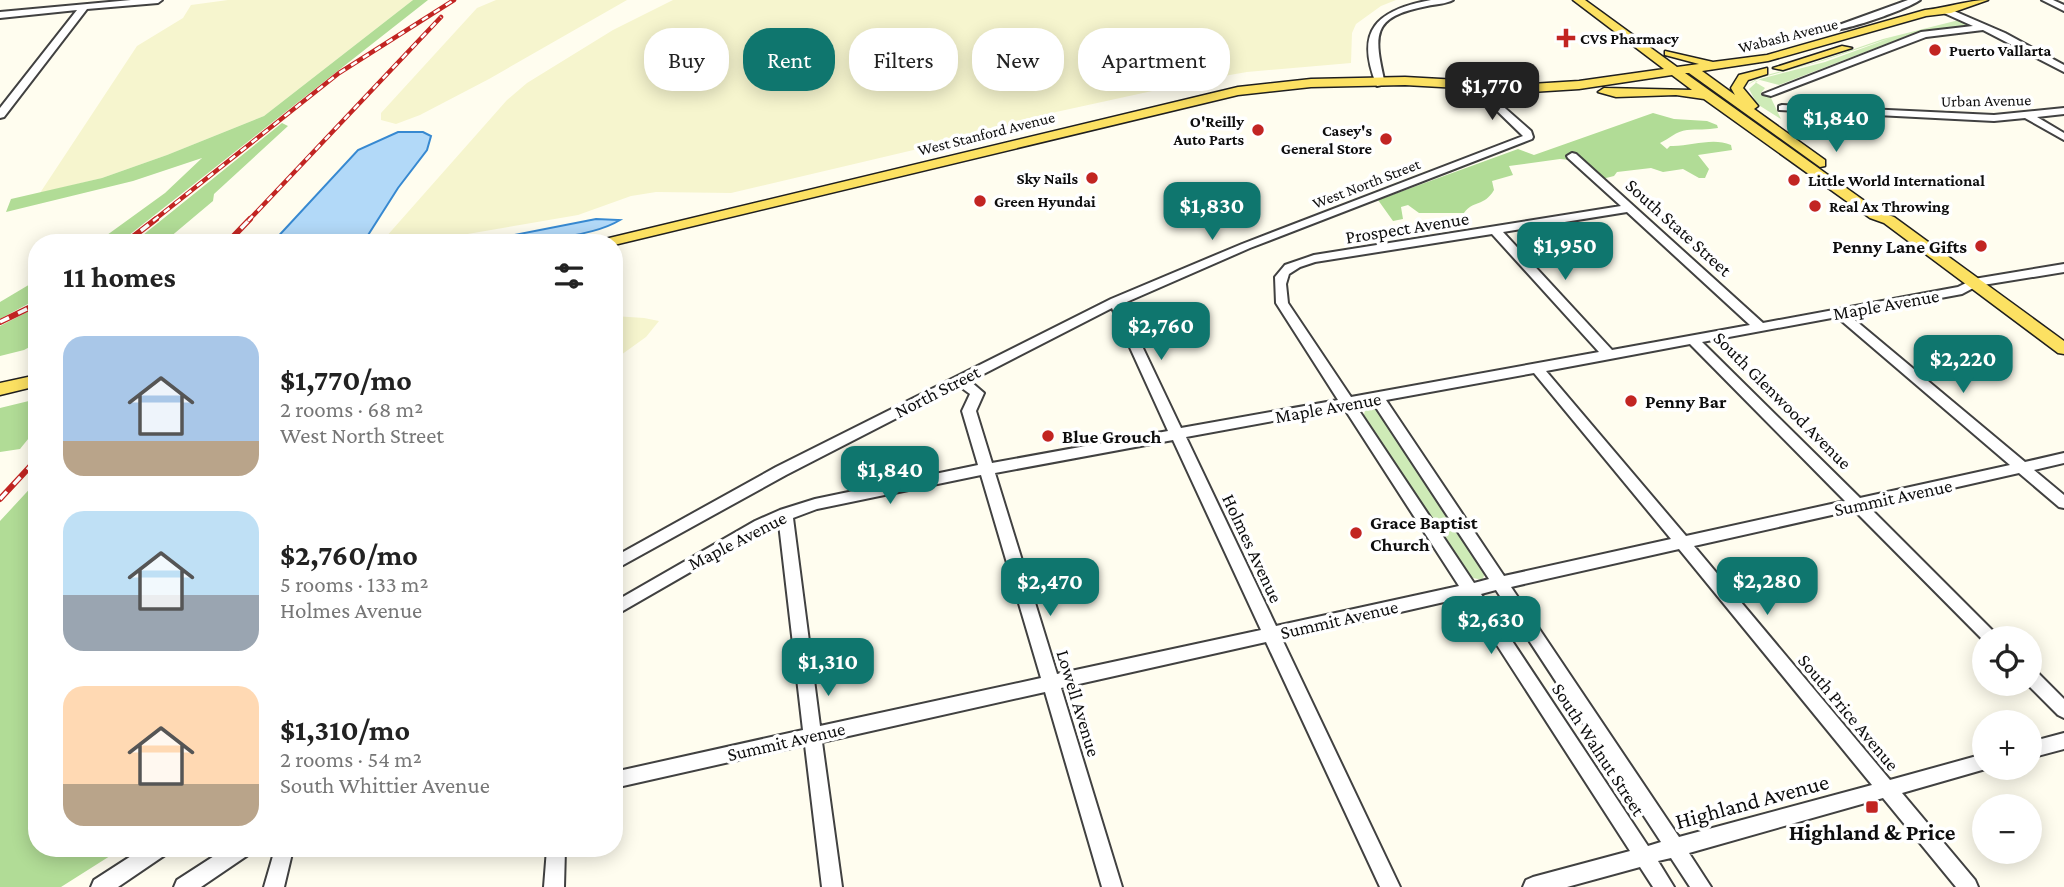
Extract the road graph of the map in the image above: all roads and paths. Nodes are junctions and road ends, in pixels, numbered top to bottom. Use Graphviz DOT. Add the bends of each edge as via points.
graph roads {
  1 [pos="158,0"];
  2 [pos="1449,0"];
  3 [pos="1578,0"];
  4 [pos="1597,0"];
  5 [pos="1916,0"];
  6 [pos="1983,0"];
  7 [pos="2046,0"];
  8 [pos="108,2"];
  9 [pos="84,7"];
  10 [pos="2064,8"];
  11 [pos="1947,10"];
  12 [pos="0,15"];
  13 [pos="1985,27"];
  14 [pos="1819,30"];
  15 [pos="1801,50"];
  16 [pos="1650,53"];
  17 [pos="1669,53"];
  18 [pos="2064,69"];
  19 [pos="1763,71"];
  20 [pos="1676,72"];
  21 [pos="1691,76"];
  22 [pos="1642,77"];
  23 [pos="1706,79"];
  24 [pos="1380,83"];
  25 [pos="1489,90"];
  26 [pos="1604,92"];
  27 [pos="1769,94"];
  28 [pos="1714,101"];
  29 [pos="1782,108"];
  30 [pos="2064,111"];
  31 [pos="0,115"];
  32 [pos="2029,116"];
  33 [pos="2064,137"];
  34 [pos="1795,145"];
  35 [pos="1572,156"];
  36 [pos="1630,208"];
  37 [pos="1889,220"];
  38 [pos="1495,230"];
  39 [pos="623,239"];
  40 [pos="2064,268"];
  41 [pos="1279,279"];
  42 [pos="1974,283"];
  43 [pos="1115,302"];
  44 [pos="1840,313"];
  45 [pos="1760,327"];
  46 [pos="1693,340"];
  47 [pos="2064,349"];
  48 [pos="1610,356"];
  49 [pos="1538,369"];
  50 [pos="959,380"];
  51 [pos="28,382"];
  52 [pos="0,389"];
  53 [pos="1378,399"];
  54 [pos="1349,404"];
  55 [pos="1176,434"];
  56 [pos="2064,458"];
  57 [pos="2023,468"];
  58 [pos="986,469"];
  59 [pos="2064,503"];
  60 [pos="1857,504"];
  61 [pos="786,514"];
  62 [pos="1682,544"];
  63 [pos="623,559"];
  64 [pos="1499,584"];
  65 [pos="1470,590"];
  66 [pos="623,604"];
  67 [pos="1980,626"];
  68 [pos="1271,635"];
  69 [pos="1050,683"];
  70 [pos="2042,688"];
  71 [pos="2064,710"];
  72 [pos="813,735"];
  73 [pos="2064,741"];
  74 [pos="2042,747"];
  75 [pos="1972,765"];
  76 [pos="623,777"];
  77 [pos="1886,789"];
  78 [pos="1675,848"];
  79 [pos="146,857"];
  80 [pos="229,857"];
  81 [pos="285,857"];
  82 [pos="556,857"];
  83 [pos="1644,857"];
  84 [pos="101,887"];
  85 [pos="184,887"];
  86 [pos="274,887"];
  87 [pos="554,887"];
  88 [pos="832,887"];
  89 [pos="1112,887"];
  90 [pos="1390,887"];
  91 [pos="1533,887"];
  92 [pos="1664,887"];
  93 [pos="1701,887"];
  94 [pos="1968,887"];
  1 -- 8 [label="street"];
  2 -- 24 [label="street" via="1405,9 1378,27 1372,41"];
  3 -- 16 [label="main road"];
  4 -- 17 [label="main road"];
  5 -- 14 [label="street" via="1840,28"];
  6 -- 11 [label="main road, Wabash Avenue"];
  7 -- 10 [label="street"];
  8 -- 9 [label="street"];
  9 -- 12 [label="street"];
  9 -- 31 [label="street"];
  11 -- 13 [label="street"];
  11 -- 15 [label="main road, Wabash Avenue"];
  11 -- 19 [label="main road, Wabash Avenue" via="1939,17 1814,59"];
  13 -- 18 [label="street"];
  13 -- 27 [label="street" via="1924,33"];
  15 -- 17 [label="main road" via="1716,63"];
  15 -- 21 [label="main road, Wabash Avenue"];
  16 -- 20 [label="main road"];
  16 -- 22 [label="main road" via="1653,66"];
  17 -- 21 [label="main road"];
  19 -- 23 [label="main road, Wabash Avenue"];
  19 -- 34 [label="main road" via="1740,81 1739,93 1785,130"];
  20 -- 21 [label="main road"];
  20 -- 22 [label="main road, West Stanford Avenue"];
  21 -- 23 [label="main road, Wabash Avenue"];
  21 -- 26 [label="main road, West Stanford Avenue"];
  21 -- 28 [label="main road"];
  22 -- 25 [label="main road, West Stanford Avenue"];
  23 -- 34 [label="main road"];
  24 -- 25 [label="main road, West Stanford Avenue" via="1403,89"];
  24 -- 39 [label="main road, West Stanford Avenue" via="1299,84 1225,94"];
  25 -- 26 [label="main road, West Stanford Avenue" via="1543,96"];
  25 -- 43 [label="street, West North Street" via="1494,103 1528,137 1214,258"];
  26 -- 28 [label="main road" via="1677,90"];
  28 -- 37 [label="main road" via="1875,215"];
  29 -- 32 [label="street, Urban Avenue"];
  30 -- 32 [label="street, Urban Avenue"];
  32 -- 33 [label="street"];
  34 -- 37 [label="main road" via="1887,213"];
  35 -- 36 [label="street, South State Street"];
  36 -- 38 [label="street, Prospect Avenue"];
  36 -- 45 [label="street, South State Street"];
  37 -- 42 [label="main road"];
  38 -- 41 [label="street, Prospect Avenue" via="1314,259 1287,268"];
  38 -- 48 [label="street"];
  40 -- 42 [label="street, Maple Avenue"];
  41 -- 54 [label="street, South Walnut Street" via="1282,303"];
  42 -- 44 [label="street, Maple Avenue" via="1962,290"];
  42 -- 47 [label="main road"];
  43 -- 50 [label="street, North Street"];
  43 -- 55 [label="street, Holmes Avenue"];
  44 -- 45 [label="street, Maple Avenue"];
  44 -- 57 [label="street"];
  45 -- 46 [label="street, Maple Avenue"];
  46 -- 48 [label="street, Maple Avenue"];
  46 -- 60 [label="street, South Glenwood Avenue"];
  48 -- 49 [label="street, Maple Avenue"];
  49 -- 53 [label="street, Maple Avenue"];
  49 -- 62 [label="street, South Price Avenue"];
  50 -- 58 [label="street, Lowell Avenue" via="977,393 969,411"];
  50 -- 63 [label="street, North Street"];
  51 -- 52 [label="main road"];
  53 -- 54 [label="street, Maple Avenue"];
  53 -- 64 [label="street, South Walnut Street"];
  54 -- 55 [label="street, Maple Avenue"];
  54 -- 65 [label="street, South Walnut Street"];
  55 -- 58 [label="street, Maple Avenue"];
  55 -- 68 [label="street, Holmes Avenue"];
  56 -- 57 [label="street, Summit Avenue"];
  57 -- 59 [label="street"];
  57 -- 60 [label="street, Summit Avenue"];
  58 -- 61 [label="street, Maple Avenue"];
  58 -- 69 [label="street, Lowell Avenue"];
  60 -- 62 [label="street, Summit Avenue"];
  60 -- 67 [label="street, South Glenwood Avenue"];
  61 -- 66 [label="street, Maple Avenue"];
  61 -- 72 [label="street"];
  62 -- 64 [label="street, Summit Avenue"];
  62 -- 77 [label="street, South Price Avenue"];
  64 -- 65 [label="street, Summit Avenue"];
  64 -- 78 [label="street, South Walnut Street"];
  65 -- 68 [label="street, Summit Avenue"];
  65 -- 83 [label="street, South Walnut Street"];
  68 -- 69 [label="street, Summit Avenue"];
  68 -- 90 [label="street, Holmes Avenue"];
  69 -- 72 [label="street, Summit Avenue"];
  69 -- 89 [label="street, Lowell Avenue"];
  70 -- 71 [label="street"];
  72 -- 76 [label="street, Summit Avenue"];
  72 -- 88 [label="street"];
  73 -- 74 [label="street"];
  75 -- 77 [label="street, Highland Avenue"];
  77 -- 78 [label="street, Highland Avenue"];
  77 -- 94 [label="street, South Price Avenue"];
  78 -- 83 [label="street, Highland Avenue"];
  78 -- 93 [label="street, South Walnut Street"];
  79 -- 84 [label="street"];
  80 -- 85 [label="street"];
  81 -- 86 [label="street"];
  82 -- 87 [label="street"];
  83 -- 91 [label="street, Highland Avenue"];
  83 -- 92 [label="street, South Walnut Street"];
}
